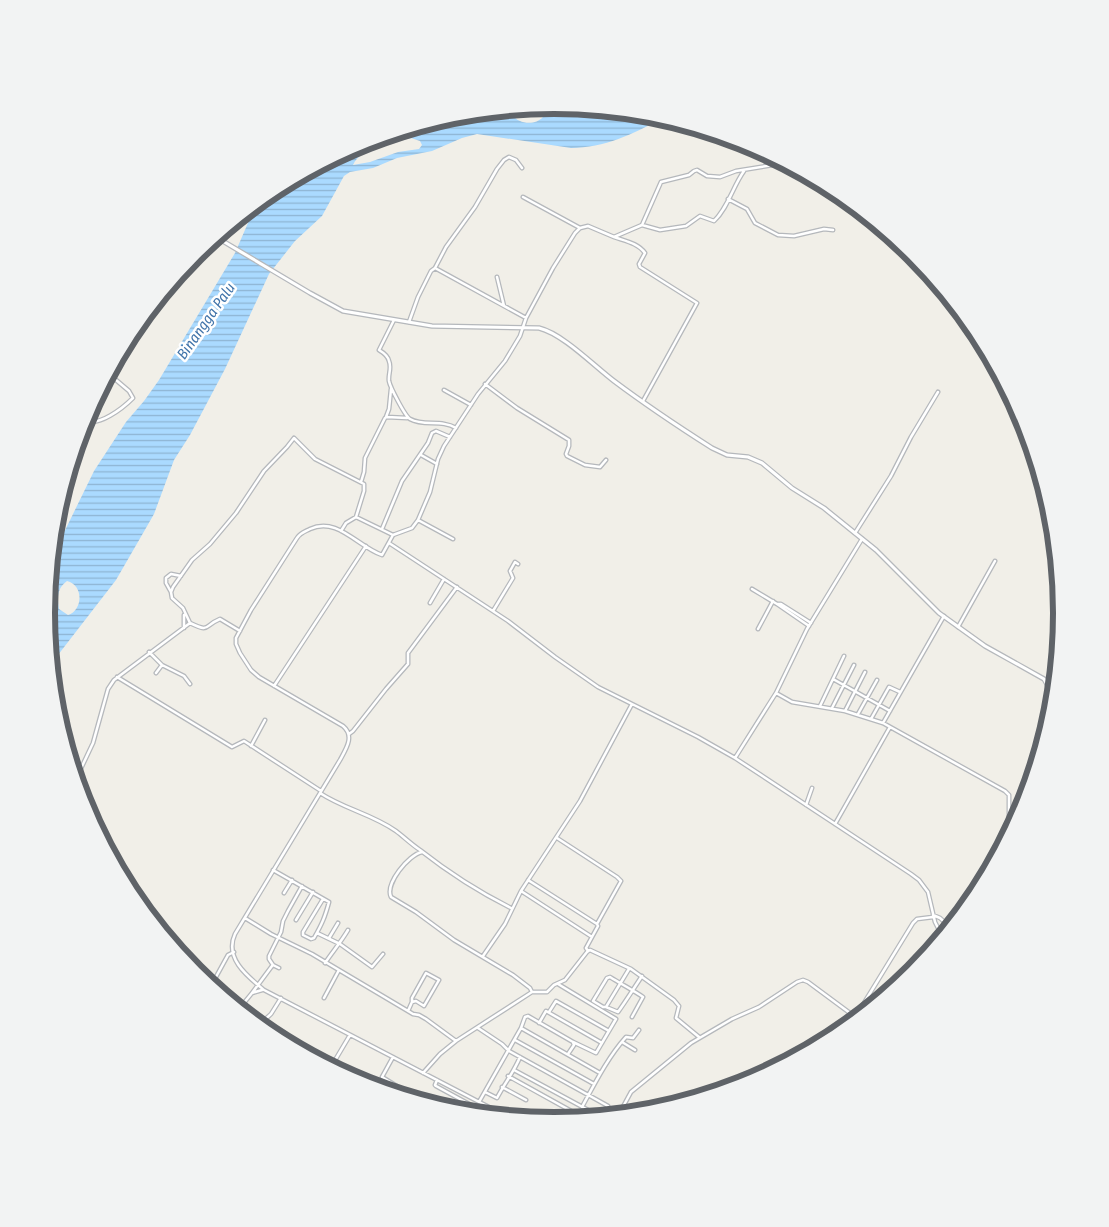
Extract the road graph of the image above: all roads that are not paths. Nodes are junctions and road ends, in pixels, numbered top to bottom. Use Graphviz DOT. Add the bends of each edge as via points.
graph roads {
  1 [pos="773,165"];
  2 [pos="522,168"];
  3 [pos="744,170"];
  4 [pos="523,197"];
  5 [pos="728,199"];
  6 [pos="642,225"];
  7 [pos="580,228"];
  8 [pos="833,230"];
  9 [pos="614,237"];
  10 [pos="222,241"];
  11 [pos="435,268"];
  12 [pos="497,277"];
  13 [pos="505,307"];
  14 [pos="526,318"];
  15 [pos="394,320"];
  16 [pos="409,323"];
  17 [pos="522,328"];
  18 [pos="114,379"];
  19 [pos="486,384"];
  20 [pos="392,388"];
  21 [pos="444,390"];
  22 [pos="938,392"];
  23 [pos="643,401"];
  24 [pos="471,405"];
  25 [pos="386,417"];
  26 [pos="408,418"];
  27 [pos="93,422"];
  28 [pos="456,428"];
  29 [pos="450,437"];
  30 [pos="421,455"];
  31 [pos="606,460"];
  32 [pos="437,464"];
  33 [pos="361,482"];
  34 [pos="356,518"];
  35 [pos="418,520"];
  36 [pos="382,528"];
  37 [pos="341,531"];
  38 [pos="855,533"];
  39 [pos="393,535"];
  40 [pos="453,539"];
  41 [pos="862,539"];
  42 [pos="389,543"];
  43 [pos="366,546"];
  44 [pos="995,561"];
  45 [pos="518,564"];
  46 [pos="181,576"];
  47 [pos="444,578"];
  48 [pos="457,587"];
  49 [pos="752,590"];
  50 [pos="171,592"];
  51 [pos="430,602"];
  52 [pos="773,602"];
  53 [pos="493,611"];
  54 [pos="184,613"];
  55 [pos="944,616"];
  56 [pos="190,623"];
  57 [pos="810,624"];
  58 [pos="958,627"];
  59 [pos="184,628"];
  60 [pos="758,629"];
  61 [pos="240,631"];
  62 [pos="149,652"];
  63 [pos="844,656"];
  64 [pos="162,665"];
  65 [pos="854,666"];
  66 [pos="866,672"];
  67 [pos="156,673"];
  68 [pos="117,677"];
  69 [pos="833,679"];
  70 [pos="877,680"];
  71 [pos="1050,680"];
  72 [pos="190,684"];
  73 [pos="844,685"];
  74 [pos="1048,685"];
  75 [pos="274,686"];
  76 [pos="1048,688"];
  77 [pos="855,692"];
  78 [pos="900,692"];
  79 [pos="776,693"];
  80 [pos="867,698"];
  81 [pos="632,704"];
  82 [pos="879,705"];
  83 [pos="820,706"];
  84 [pos="832,708"];
  85 [pos="845,711"];
  86 [pos="890,711"];
  87 [pos="858,714"];
  88 [pos="871,719"];
  89 [pos="265,720"];
  90 [pos="883,723"];
  91 [pos="890,727"];
  92 [pos="349,734"];
  93 [pos="251,746"];
  94 [pos="735,758"];
  95 [pos="81,770"];
  96 [pos="812,788"];
  97 [pos="321,792"];
  98 [pos="806,805"];
  99 [pos="1009,820"];
  100 [pos="835,824"];
  101 [pos="557,838"];
  102 [pos="422,852"];
  103 [pos="273,870"];
  104 [pos="292,880"];
  105 [pos="528,880"];
  106 [pos="302,886"];
  107 [pos="521,891"];
  108 [pos="313,892"];
  109 [pos="284,893"];
  110 [pos="323,899"];
  111 [pos="511,908"];
  112 [pos="933,916"];
  113 [pos="245,918"];
  114 [pos="296,920"];
  115 [pos="338,923"];
  116 [pos="597,924"];
  117 [pos="945,925"];
  118 [pos="348,930"];
  119 [pos="939,932"];
  120 [pos="318,933"];
  121 [pos="592,937"];
  122 [pos="279,938"];
  123 [pos="329,938"];
  124 [pos="340,944"];
  125 [pos="588,950"];
  126 [pos="234,952"];
  127 [pos="383,954"];
  128 [pos="483,956"];
  129 [pos="325,962"];
  130 [pos="273,965"];
  131 [pos="279,968"];
  132 [pos="629,968"];
  133 [pos="339,970"];
  134 [pos="642,976"];
  135 [pos="215,979"];
  136 [pos="620,983"];
  137 [pos="556,984"];
  138 [pos="258,985"];
  139 [pos="264,990"];
  140 [pos="632,990"];
  141 [pos="532,992"];
  142 [pos="252,994"];
  143 [pos="282,998"];
  144 [pos="324,998"];
  145 [pos="412,1002"];
  146 [pos="243,1004"];
  147 [pos="864,1005"];
  148 [pos="606,1007"];
  149 [pos="408,1011"];
  150 [pos="549,1013"];
  151 [pos="852,1015"];
  152 [pos="632,1017"];
  153 [pos="264,1020"];
  154 [pos="539,1023"];
  155 [pos="478,1028"];
  156 [pos="521,1028"];
  157 [pos="639,1030"];
  158 [pos="609,1031"];
  159 [pos="350,1034"];
  160 [pos="700,1037"];
  161 [pos="515,1040"];
  162 [pos="456,1042"];
  163 [pos="573,1042"];
  164 [pos="622,1042"];
  165 [pos="602,1043"];
  166 [pos="635,1050"];
  167 [pos="509,1051"];
  168 [pos="568,1054"];
  169 [pos="394,1057"];
  170 [pos="520,1057"];
  171 [pos="335,1061"];
  172 [pos="514,1070"];
  173 [pos="423,1073"];
  174 [pos="600,1073"];
  175 [pos="508,1076"];
  176 [pos="436,1080"];
  177 [pos="392,1084"];
  178 [pos="595,1084"];
  179 [pos="398,1087"];
  180 [pos="502,1087"];
  181 [pos="485,1092"];
  182 [pos="588,1095"];
  183 [pos="526,1100"];
  184 [pos="479,1102"];
  185 [pos="469,1105"];
  186 [pos="485,1106"];
  187 [pos="582,1107"];
  188 [pos="491,1109"];
  189 [pos="622,1109"];
  190 [pos="605,1110"];
  191 [pos="573,1112"];
  192 [pos="591,1112"];
  1 -- 3 [label="street"];
  2 -- 11 [label="street" via="510,157 502,162"];
  3 -- 5 [label="street"];
  3 -- 6 [label="street" via="714,178 697,170 661,182"];
  4 -- 7 [label="street"];
  5 -- 6 [label="street" via="714,221 700,216 689,226 660,230"];
  5 -- 8 [label="street" via="747,209 755,224 778,235"];
  6 -- 9 [label="street"];
  7 -- 9 [label="street" via="589,226"];
  7 -- 14 [label="street" via="553,268"];
  9 -- 23 [label="street" via="641,248 645,253 640,267 697,303"];
  10 -- 15 [label="street" via="338,309"];
  11 -- 13 [label="street"];
  11 -- 16 [label="street" via="425,282"];
  12 -- 13 [label="street"];
  13 -- 14 [label="street"];
  14 -- 17 [label="street"];
  15 -- 16 [label="street"];
  15 -- 20 [label="street" via="379,350 389,360"];
  16 -- 17 [label="street"];
  17 -- 19 [label="street" via="508,356"];
  17 -- 23 [label="street" via="548,331"];
  18 -- 27 [label="street" via="133,398 99,422"];
  19 -- 24 [label="street"];
  19 -- 31 [label="street" via="517,408 569,440 567,456 590,466 600,467"];
  20 -- 25 [label="street"];
  20 -- 26 [label="street"];
  21 -- 24 [label="street"];
  22 -- 38 [label="street"];
  23 -- 38 [label="street" via="718,452 748,456 759,461"];
  24 -- 28 [label="street"];
  25 -- 26 [label="street"];
  25 -- 33 [label="street" via="365,458"];
  26 -- 28 [label="street" via="447,423"];
  28 -- 29 [label="street"];
  29 -- 30 [label="street" via="434,431"];
  29 -- 32 [label="street"];
  30 -- 32 [label="street"];
  30 -- 36 [label="street" via="402,481"];
  32 -- 35 [label="street"];
  33 -- 34 [label="street" via="365,487"];
  33 -- 46 [label="street" via="315,459 294,438 264,470 236,513"];
  34 -- 36 [label="street"];
  34 -- 37 [label="street" via="346,523"];
  35 -- 39 [label="street" via="412,528"];
  35 -- 40 [label="street"];
  36 -- 39 [label="street"];
  37 -- 43 [label="street"];
  37 -- 61 [label="street" via="316,526 299,535"];
  38 -- 41 [label="street"];
  39 -- 42 [label="street"];
  41 -- 55 [label="street"];
  41 -- 57 [label="street"];
  42 -- 43 [label="street" via="382,555"];
  42 -- 47 [label="street"];
  43 -- 75 [label="street"];
  44 -- 58 [label="street"];
  45 -- 53 [label="street" via="515,562 511,567 513,578"];
  46 -- 50 [label="street"];
  46 -- 50 [label="street" via="171,574 166,578"];
  47 -- 48 [label="street"];
  47 -- 51 [label="street"];
  48 -- 53 [label="street"];
  48 -- 92 [label="street" via="408,653 408,664"];
  49 -- 52 [label="street"];
  50 -- 54 [label="street"];
  52 -- 57 [label="street"];
  52 -- 60 [label="street"];
  53 -- 81 [label="street" via="585,678"];
  54 -- 56 [label="street"];
  54 -- 59 [label="street"];
  55 -- 58 [label="street"];
  55 -- 78 [label="street"];
  56 -- 59 [label="street"];
  56 -- 61 [label="street" via="202,629 222,619"];
  57 -- 79 [label="street"];
  58 -- 74 [label="street" via="1041,676"];
  59 -- 62 [label="street"];
  61 -- 75 [label="street" via="236,644 242,656 253,672"];
  62 -- 64 [label="street"];
  62 -- 68 [label="street"];
  63 -- 69 [label="street"];
  64 -- 67 [label="street"];
  64 -- 72 [label="street" via="187,678"];
  65 -- 73 [label="street"];
  66 -- 77 [label="street"];
  68 -- 93 [label="street" via="232,747 242,741"];
  68 -- 95 [label="street" via="108,689 93,743"];
  69 -- 73 [label="street"];
  69 -- 83 [label="street"];
  70 -- 80 [label="street"];
  71 -- 74 [label="street"];
  73 -- 77 [label="street"];
  73 -- 84 [label="street"];
  74 -- 76 [label="street"];
  75 -- 92 [label="street" via="343,726"];
  77 -- 80 [label="street"];
  77 -- 85 [label="street"];
  78 -- 82 [label="street" via="888,687"];
  78 -- 86 [label="street"];
  79 -- 83 [label="street" via="792,702"];
  79 -- 94 [label="street"];
  80 -- 82 [label="street"];
  80 -- 87 [label="street"];
  81 -- 94 [label="street"];
  81 -- 101 [label="street"];
  82 -- 86 [label="street"];
  82 -- 88 [label="street"];
  83 -- 84 [label="street"];
  84 -- 85 [label="street"];
  85 -- 87 [label="street"];
  86 -- 90 [label="street"];
  87 -- 88 [label="street"];
  88 -- 90 [label="street"];
  89 -- 93 [label="street"];
  90 -- 91 [label="street"];
  91 -- 99 [label="street" via="1005,791 1009,795"];
  91 -- 100 [label="street"];
  92 -- 97 [label="street" via="346,750"];
  93 -- 97 [label="street"];
  94 -- 98 [label="street"];
  96 -- 98 [label="street"];
  97 -- 102 [label="street" via="338,805 364,813 396,831"];
  97 -- 103 [label="street"];
  98 -- 100 [label="street"];
  100 -- 112 [label="street" via="919,880 928,892"];
  101 -- 105 [label="street"];
  101 -- 116 [label="street" via="621,881"];
  102 -- 111 [label="street" via="487,896"];
  102 -- 128 [label="street" via="411,857 400,870 390,896"];
  103 -- 104 [label="street"];
  103 -- 113 [label="street"];
  104 -- 106 [label="street"];
  104 -- 109 [label="street"];
  105 -- 107 [label="street"];
  105 -- 116 [label="street"];
  106 -- 108 [label="street"];
  106 -- 122 [label="street" via="283,921"];
  107 -- 111 [label="street"];
  107 -- 121 [label="street"];
  108 -- 110 [label="street"];
  108 -- 114 [label="street"];
  110 -- 120 [label="street" via="330,903"];
  110 -- 120 [label="street" via="302,933 313,940"];
  111 -- 128 [label="street" via="505,924"];
  112 -- 117 [label="street"];
  112 -- 119 [label="street"];
  112 -- 147 [label="street" via="916,919"];
  113 -- 122 [label="street"];
  113 -- 126 [label="street" via="233,940"];
  115 -- 123 [label="street"];
  116 -- 121 [label="street"];
  118 -- 124 [label="street"];
  120 -- 123 [label="street"];
  121 -- 125 [label="street"];
  122 -- 129 [label="street"];
  122 -- 130 [label="street" via="269,958"];
  123 -- 124 [label="street"];
  124 -- 127 [label="street" via="372,967"];
  124 -- 129 [label="street"];
  125 -- 132 [label="street"];
  125 -- 137 [label="street" via="565,980"];
  126 -- 135 [label="street" via="228,955"];
  126 -- 138 [label="street" via="240,969"];
  128 -- 141 [label="street" via="526,984"];
  129 -- 133 [label="street"];
  130 -- 131 [label="street"];
  130 -- 138 [label="street"];
  132 -- 134 [label="street"];
  132 -- 136 [label="street"];
  133 -- 144 [label="street"];
  133 -- 149 [label="street"];
  134 -- 140 [label="street"];
  134 -- 160 [label="street" via="678,1004 676,1018"];
  136 -- 140 [label="street"];
  136 -- 148 [label="street"];
  136 -- 148 [label="street" via="608,977 593,1001"];
  137 -- 141 [label="street" via="547,992"];
  137 -- 158 [label="street" via="616,1019"];
  138 -- 139 [label="street"];
  138 -- 142 [label="street"];
  139 -- 142 [label="street"];
  139 -- 143 [label="street"];
  140 -- 148 [label="street" via="618,1012"];
  140 -- 152 [label="street" via="644,998"];
  141 -- 155 [label="street"];
  142 -- 146 [label="street"];
  143 -- 153 [label="street"];
  143 -- 159 [label="street"];
  145 -- 145 [label="street" via="426,972 439,980 424,1006"];
  145 -- 149 [label="street"];
  149 -- 162 [label="street" via="421,1016"];
  150 -- 154 [label="street" via="546,1011"];
  150 -- 158 [label="street" via="556,1001"];
  150 -- 165 [label="street"];
  151 -- 160 [label="street" via="803,980"];
  154 -- 156 [label="street" via="527,1016"];
  154 -- 163 [label="street"];
  155 -- 162 [label="street"];
  155 -- 167 [label="street"];
  156 -- 161 [label="street"];
  156 -- 168 [label="street"];
  157 -- 164 [label="street" via="633,1038 626,1037"];
  158 -- 165 [label="street"];
  159 -- 169 [label="street"];
  159 -- 171 [label="street"];
  160 -- 189 [label="street" via="631,1092"];
  161 -- 167 [label="street"];
  161 -- 178 [label="street"];
  162 -- 173 [label="street"];
  163 -- 165 [label="street" via="595,1053"];
  163 -- 168 [label="street"];
  164 -- 166 [label="street"];
  164 -- 174 [label="street"];
  167 -- 170 [label="street"];
  167 -- 181 [label="street"];
  168 -- 174 [label="street"];
  169 -- 173 [label="street"];
  169 -- 177 [label="street" via="382,1076"];
  170 -- 172 [label="street"];
  170 -- 182 [label="street"];
  172 -- 175 [label="street"];
  172 -- 187 [label="street"];
  173 -- 176 [label="street"];
  174 -- 178 [label="street"];
  175 -- 180 [label="street"];
  175 -- 191 [label="street"];
  176 -- 184 [label="street"];
  176 -- 185 [label="street" via="436,1086"];
  177 -- 179 [label="street"];
  178 -- 182 [label="street"];
  180 -- 181 [label="street" via="496,1098"];
  180 -- 183 [label="street"];
  181 -- 184 [label="street"];
  182 -- 187 [label="street"];
  182 -- 190 [label="street" via="608,1106"];
  184 -- 186 [label="street"];
  186 -- 188 [label="street"];
  187 -- 192 [label="street"];
}
